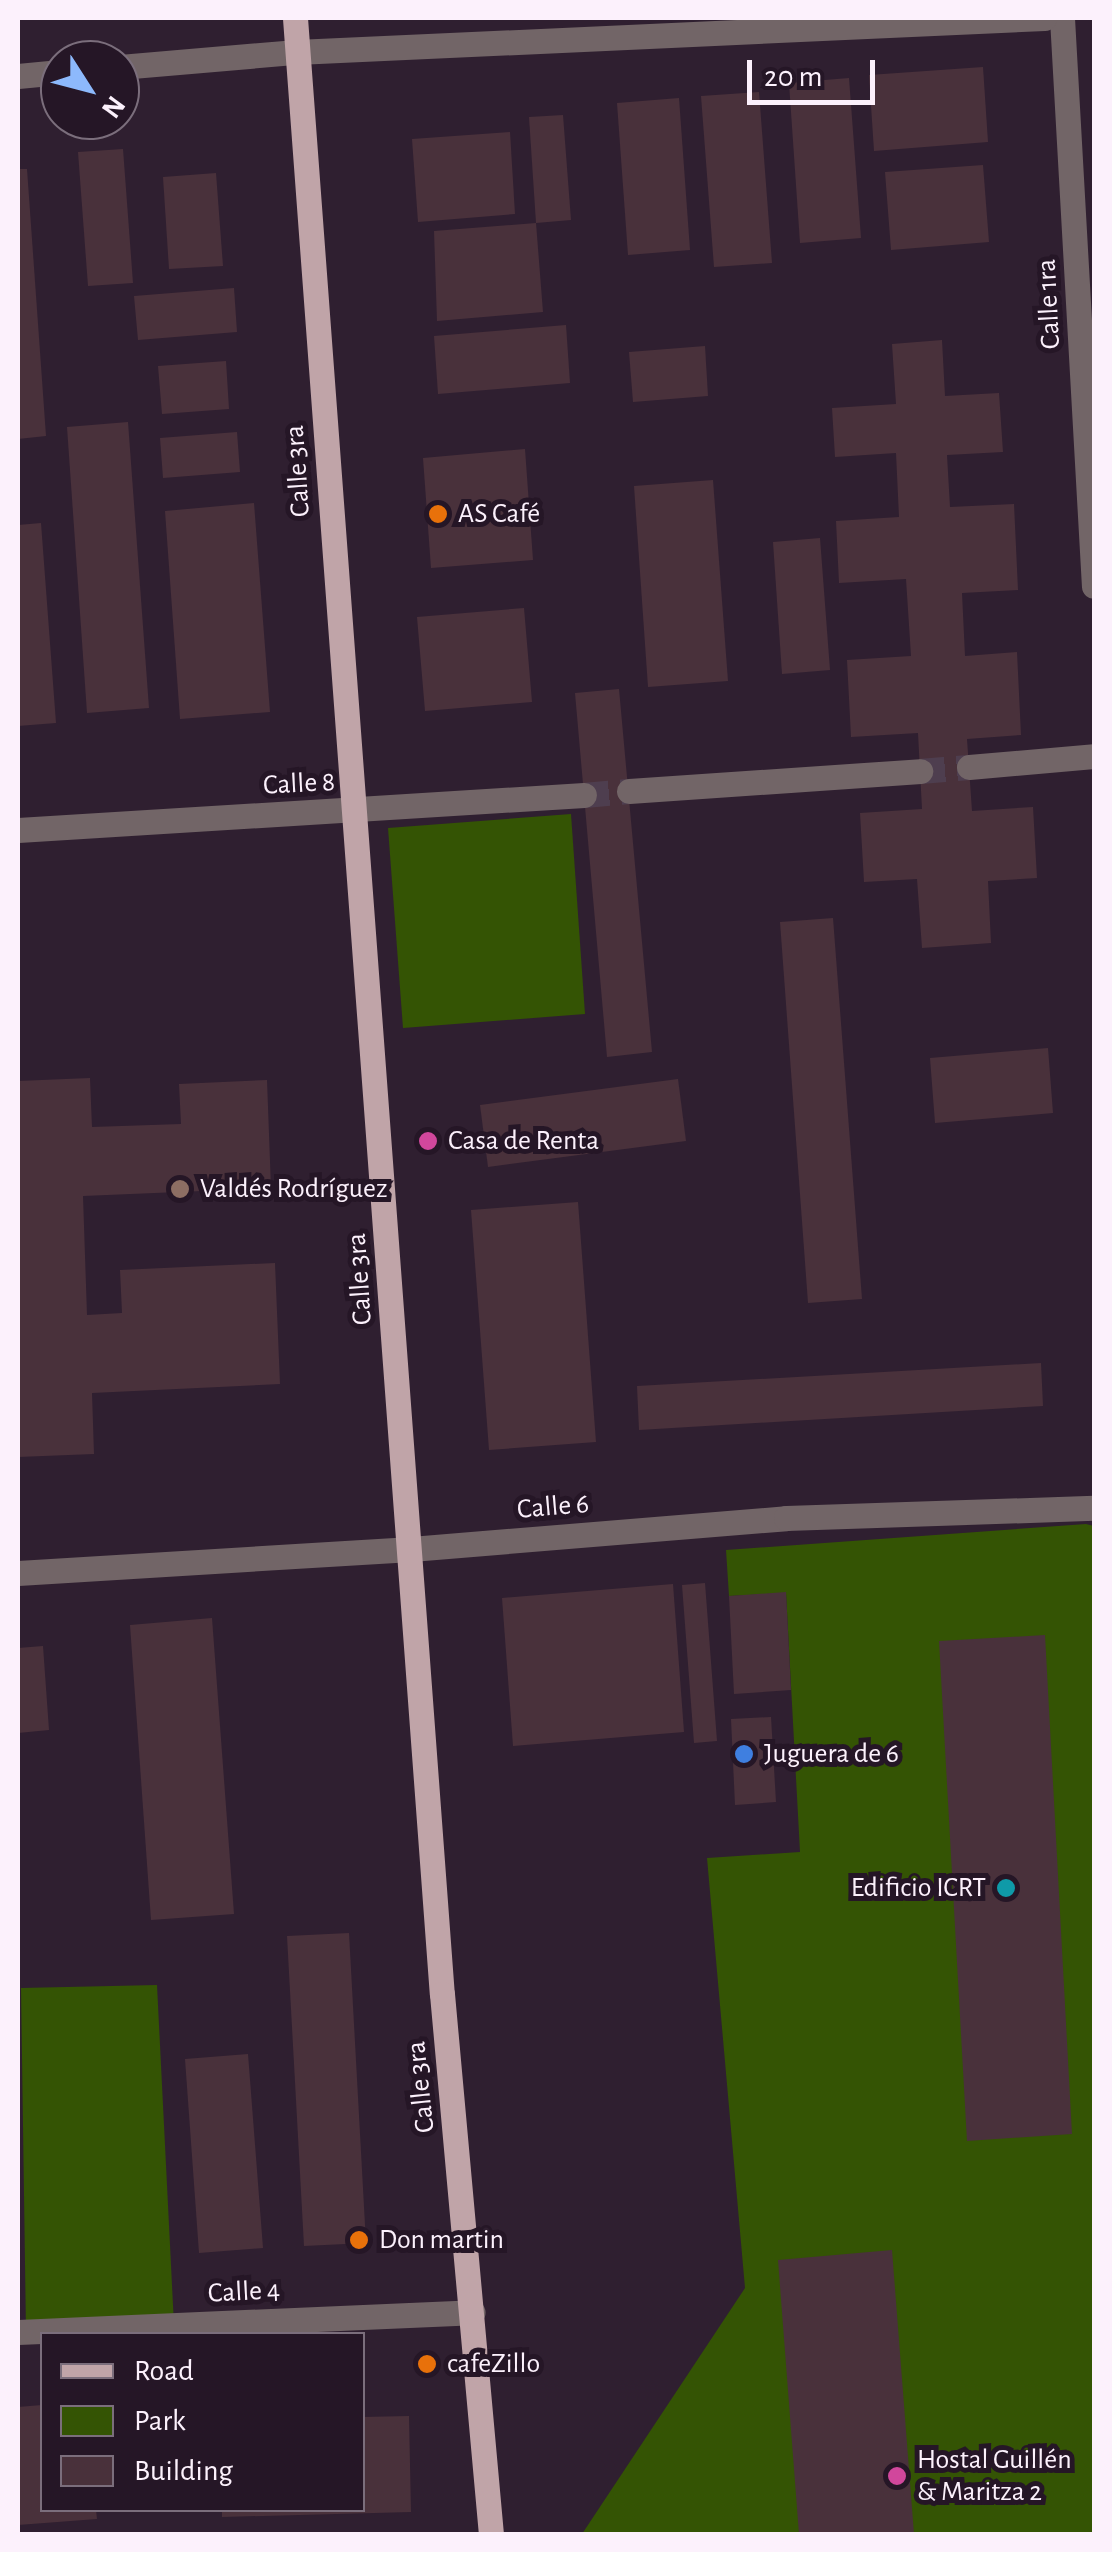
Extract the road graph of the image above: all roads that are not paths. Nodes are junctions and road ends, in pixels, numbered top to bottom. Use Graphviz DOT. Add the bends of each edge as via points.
graph roads {
  1 [pos="294,18"];
  2 [pos="1044,18"];
  3 [pos="1062,18"];
  4 [pos="296,52"];
  5 [pos="140,65"];
  6 [pos="1094,586"];
  7 [pos="1094,756"];
  8 [pos="969,767"];
  9 [pos="920,771"];
  10 [pos="629,791"];
  11 [pos="584,794"];
  12 [pos="354,811"];
  13 [pos="18,830"];
  14 [pos="1094,1508"];
  15 [pos="411,1549"];
  16 [pos="18,1572"];
  17 [pos="473,2312"];
  18 [pos="18,2332"];
  19 [pos="491,2534"];
  1 -- 4 [label="main road, Calle 3ra"];
  2 -- 4 [label="street"];
  3 -- 6 [label="street, Calle 1ra"];
  4 -- 5 [label="street"];
  4 -- 12 [label="main road, Calle 3ra"];
  7 -- 8 [label="street"];
  9 -- 10 [label="street"];
  11 -- 12 [label="street, Calle 8"];
  12 -- 13 [label="street, Calle 8"];
  12 -- 15 [label="main road, Calle 3ra"];
  14 -- 15 [label="street, Calle 6" via="786,1518"];
  15 -- 16 [label="street, Calle 6"];
  15 -- 17 [label="main road, Calle 3ra" via="442,1994"];
  17 -- 18 [label="street, Calle 4"];
  17 -- 19 [label="main road, Calle 3ra"];
}
